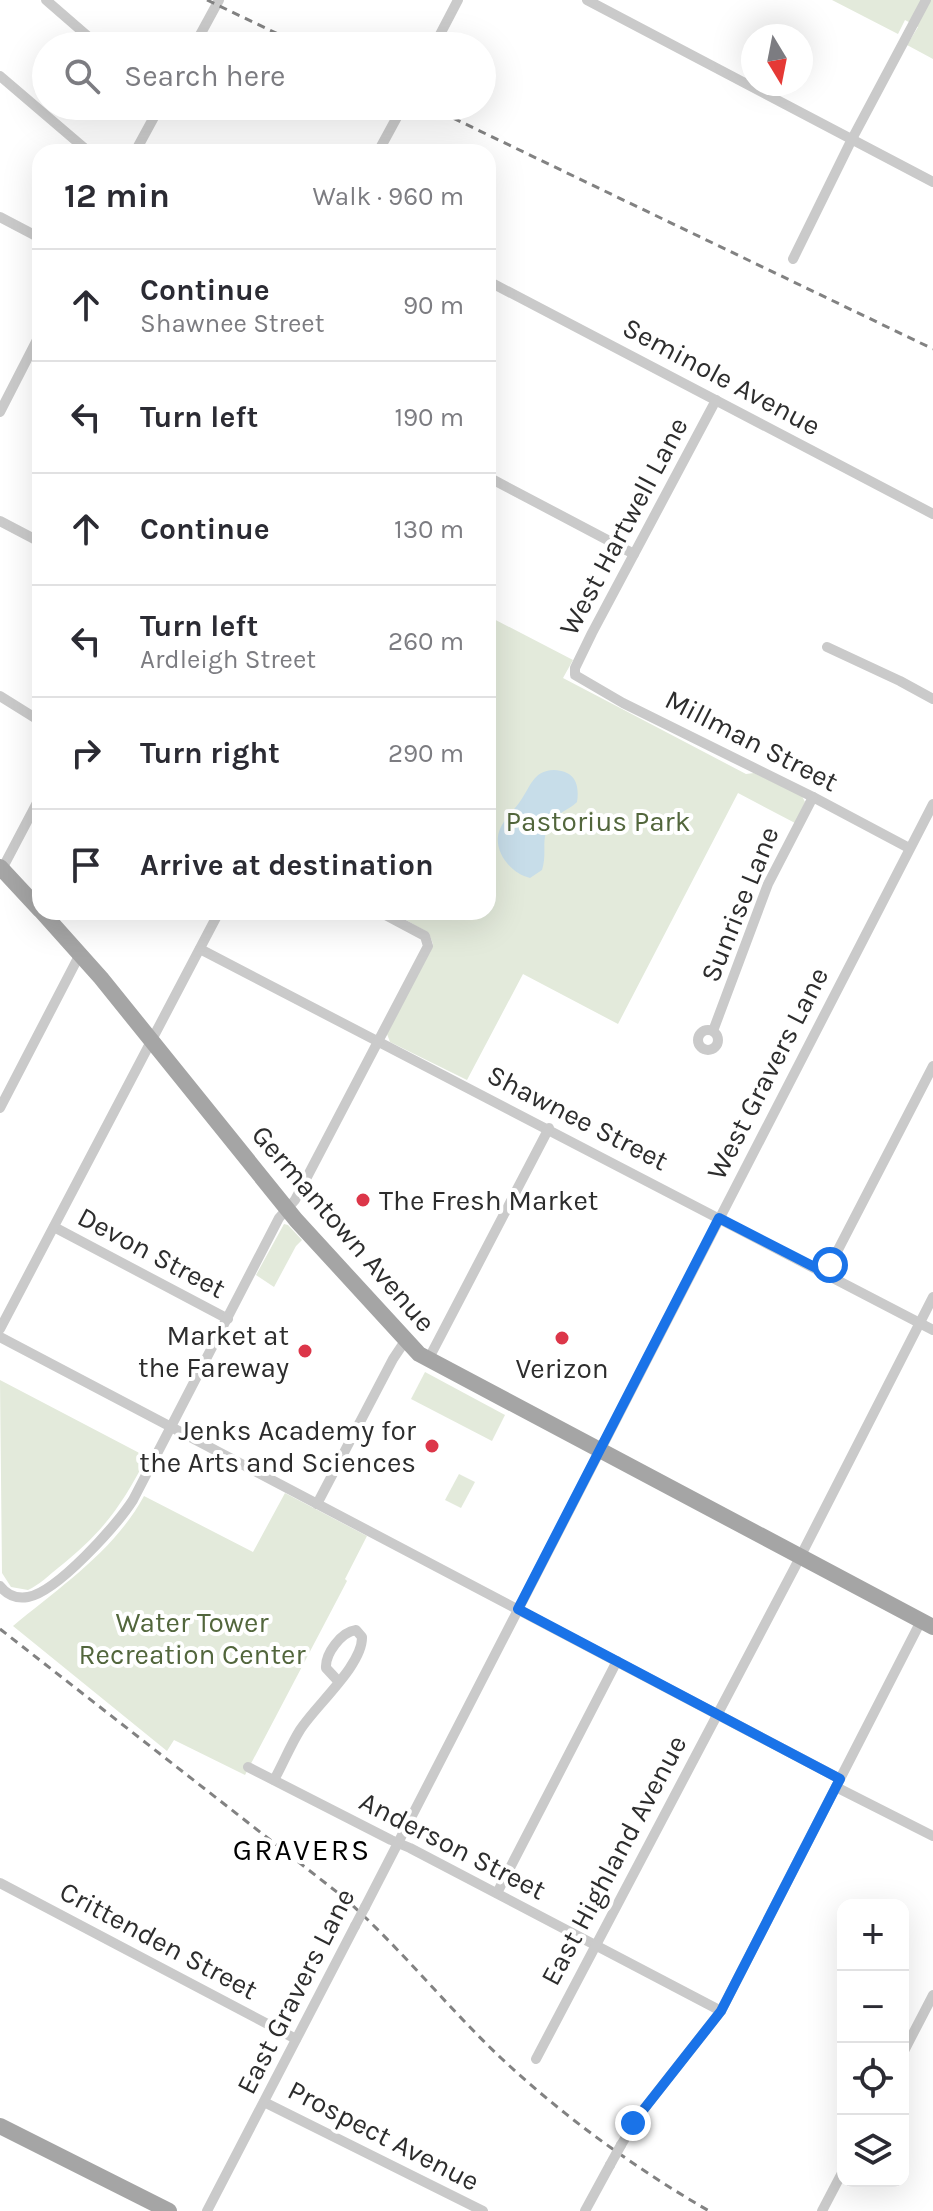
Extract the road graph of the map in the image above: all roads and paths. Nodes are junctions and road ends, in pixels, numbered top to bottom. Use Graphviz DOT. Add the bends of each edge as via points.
graph roads {
  1 [pos="46,0"];
  2 [pos="219,0"];
  3 [pos="458,0"];
  4 [pos="587,0"];
  5 [pos="926,0"];
  6 [pos="83,32"];
  7 [pos="202,32"];
  8 [pos="441,32"];
  9 [pos="0,76"];
  10 [pos="32,103"];
  11 [pos="52,120"];
  12 [pos="152,120"];
  13 [pos="395,120"];
  14 [pos="852,139"];
  15 [pos="80,144"];
  16 [pos="139,144"];
  17 [pos="382,144"];
  18 [pos="933,182"];
  19 [pos="0,217"];
  20 [pos="32,234"];
  21 [pos="793,259"];
  22 [pos="496,285"];
  23 [pos="32,350"];
  24 [pos="716,400"];
  25 [pos="0,412"];
  26 [pos="496,481"];
  27 [pos="933,514"];
  28 [pos="0,521"];
  29 [pos="32,538"];
  30 [pos="634,554"];
  31 [pos="827,647"];
  32 [pos="575,675"];
  33 [pos="0,696"];
  34 [pos="933,699"];
  35 [pos="32,716"];
  36 [pos="813,797"];
  37 [pos="933,804"];
  38 [pos="32,812"];
  39 [pos="909,848"];
  40 [pos="1,870"];
  41 [pos="32,902"];
  42 [pos="49,920"];
  43 [pos="215,920"];
  44 [pos="395,920"];
  45 [pos="200,949"];
  46 [pos="80,954"];
  47 [pos="713,1031"];
  48 [pos="152,1040"];
  49 [pos="380,1042"];
  50 [pos="933,1066"];
  51 [pos="0,1108"];
  52 [pos="549,1128"];
  53 [pos="287,1209"];
  54 [pos="719,1218"];
  55 [pos="54,1227"];
  56 [pos="826,1273"];
  57 [pos="933,1297"];
  58 [pos="228,1319"];
  59 [pos="920,1323"];
  60 [pos="0,1329"];
  61 [pos="933,1330"];
  62 [pos="0,1337"];
  63 [pos="405,1341"];
  64 [pos="428,1360"];
  65 [pos="172,1427"];
  66 [pos="600,1451"];
  67 [pos="317,1504"];
  68 [pos="800,1556"];
  69 [pos="0,1586"];
  70 [pos="518,1609"];
  71 [pos="927,1624"];
  72 [pos="617,1661"];
  73 [pos="339,1682"];
  74 [pos="717,1714"];
  75 [pos="248,1767"];
  76 [pos="274,1780"];
  77 [pos="838,1783"];
  78 [pos="933,1836"];
  79 [pos="398,1843"];
  80 [pos="0,1883"];
  81 [pos="497,1893"];
  82 [pos="595,1945"];
  83 [pos="933,1995"];
  84 [pos="721,2011"];
  85 [pos="296,2039"];
  86 [pos="908,2043"];
  87 [pos="536,2059"];
  88 [pos="264,2102"];
  89 [pos="0,2126"];
  90 [pos="837,2182"];
  91 [pos="169,2211"];
  92 [pos="207,2211"];
  93 [pos="483,2211"];
  94 [pos="585,2211"];
  95 [pos="822,2211"];
  1 -- 6 [label="street"];
  2 -- 7 [label="street"];
  3 -- 8 [label="street"];
  4 -- 14 [label="street"];
  5 -- 14 [label="street"];
  9 -- 10 [label="street"];
  11 -- 15 [label="street"];
  12 -- 16 [label="street"];
  13 -- 17 [label="street"];
  14 -- 18 [label="street"];
  14 -- 21 [label="street"];
  19 -- 20 [label="street"];
  22 -- 24 [label="street, Seminole Avenue"];
  23 -- 25 [label="street"];
  24 -- 27 [label="street, Seminole Avenue"];
  24 -- 30 [label="street, West Hartwell Lane"];
  26 -- 30 [label="street"];
  28 -- 29 [label="street"];
  30 -- 32 [label="street, West Hartwell Lane"];
  31 -- 34 [label="street"];
  32 -- 36 [label="street, Millman Street"];
  33 -- 35 [label="street"];
  36 -- 39 [label="street, Millman Street"];
  36 -- 47 [label="street, Sunrise Lane" via="768,884"];
  37 -- 39 [label="street, West Gravers Lane"];
  38 -- 40 [label="street"];
  39 -- 54 [label="street, West Gravers Lane"];
  40 -- 41 [label="main road, Germantown Avenue"];
  42 -- 46 [label="main road, Germantown Avenue"];
  43 -- 45 [label="street"];
  44 -- 49 [label="street" via="429,941"];
  45 -- 48 [label="street"];
  45 -- 49 [label="street, Shawnee Street"];
  46 -- 48 [label="main road, Germantown Avenue"];
  46 -- 51 [label="street"];
  48 -- 53 [label="main road, Germantown Avenue"];
  48 -- 55 [label="street"];
  49 -- 52 [label="street, Shawnee Street"];
  49 -- 53 [label="street"];
  50 -- 56 [label="street"];
  52 -- 54 [label="street, Shawnee Street"];
  52 -- 64 [label="street"];
  53 -- 58 [label="street"];
  53 -- 63 [label="main road, Germantown Avenue"];
  54 -- 56 [label="street, Shawnee Street"];
  54 -- 66 [label="street, West Gravers Lane"];
  55 -- 58 [label="street, Devon Street"];
  55 -- 60 [label="street"];
  56 -- 59 [label="street, Shawnee Street"];
  57 -- 59 [label="street, East Highland Avenue"];
  58 -- 65 [label="street"];
  59 -- 61 [label="street, Shawnee Street"];
  59 -- 68 [label="street, East Highland Avenue"];
  62 -- 65 [label="street"];
  63 -- 64 [label="main road, Germantown Avenue"];
  63 -- 67 [label="street"];
  64 -- 66 [label="main road, Germantown Avenue"];
  65 -- 67 [label="street"];
  65 -- 69 [label="street" via="128,1508 70,1570 42,1592 23,1598"];
  66 -- 68 [label="main road, Germantown Avenue"];
  66 -- 70 [label="street, East Gravers Lane"];
  67 -- 70 [label="street"];
  68 -- 71 [label="main road, Germantown Avenue"];
  68 -- 74 [label="street, East Highland Avenue"];
  70 -- 72 [label="street"];
  70 -- 79 [label="street, East Gravers Lane"];
  71 -- 77 [label="street"];
  72 -- 74 [label="street"];
  72 -- 81 [label="street"];
  73 -- 73 [label="street" via="326,1661 343,1635 356,1630 362,1646"];
  73 -- 76 [label="street" via="300,1730"];
  74 -- 77 [label="street"];
  74 -- 82 [label="street, East Highland Avenue"];
  75 -- 76 [label="street, Anderson Street"];
  76 -- 79 [label="street, Anderson Street"];
  77 -- 78 [label="street"];
  77 -- 84 [label="street"];
  79 -- 81 [label="street, Anderson Street"];
  79 -- 85 [label="street, East Gravers Lane, bridge"];
  80 -- 85 [label="street, Crittenden Street"];
  81 -- 82 [label="street, Anderson Street"];
  82 -- 84 [label="street, Anderson Street"];
  82 -- 87 [label="street, East Highland Avenue"];
  83 -- 86 [label="street"];
  84 -- 94 [label="street, bridge" via="640,2114"];
  85 -- 88 [label="street, East Gravers Lane"];
  88 -- 92 [label="street, East Gravers Lane"];
  88 -- 93 [label="street, Prospect Avenue"];
  89 -- 91 [label="main road"];
  90 -- 95 [label="street"];
}
